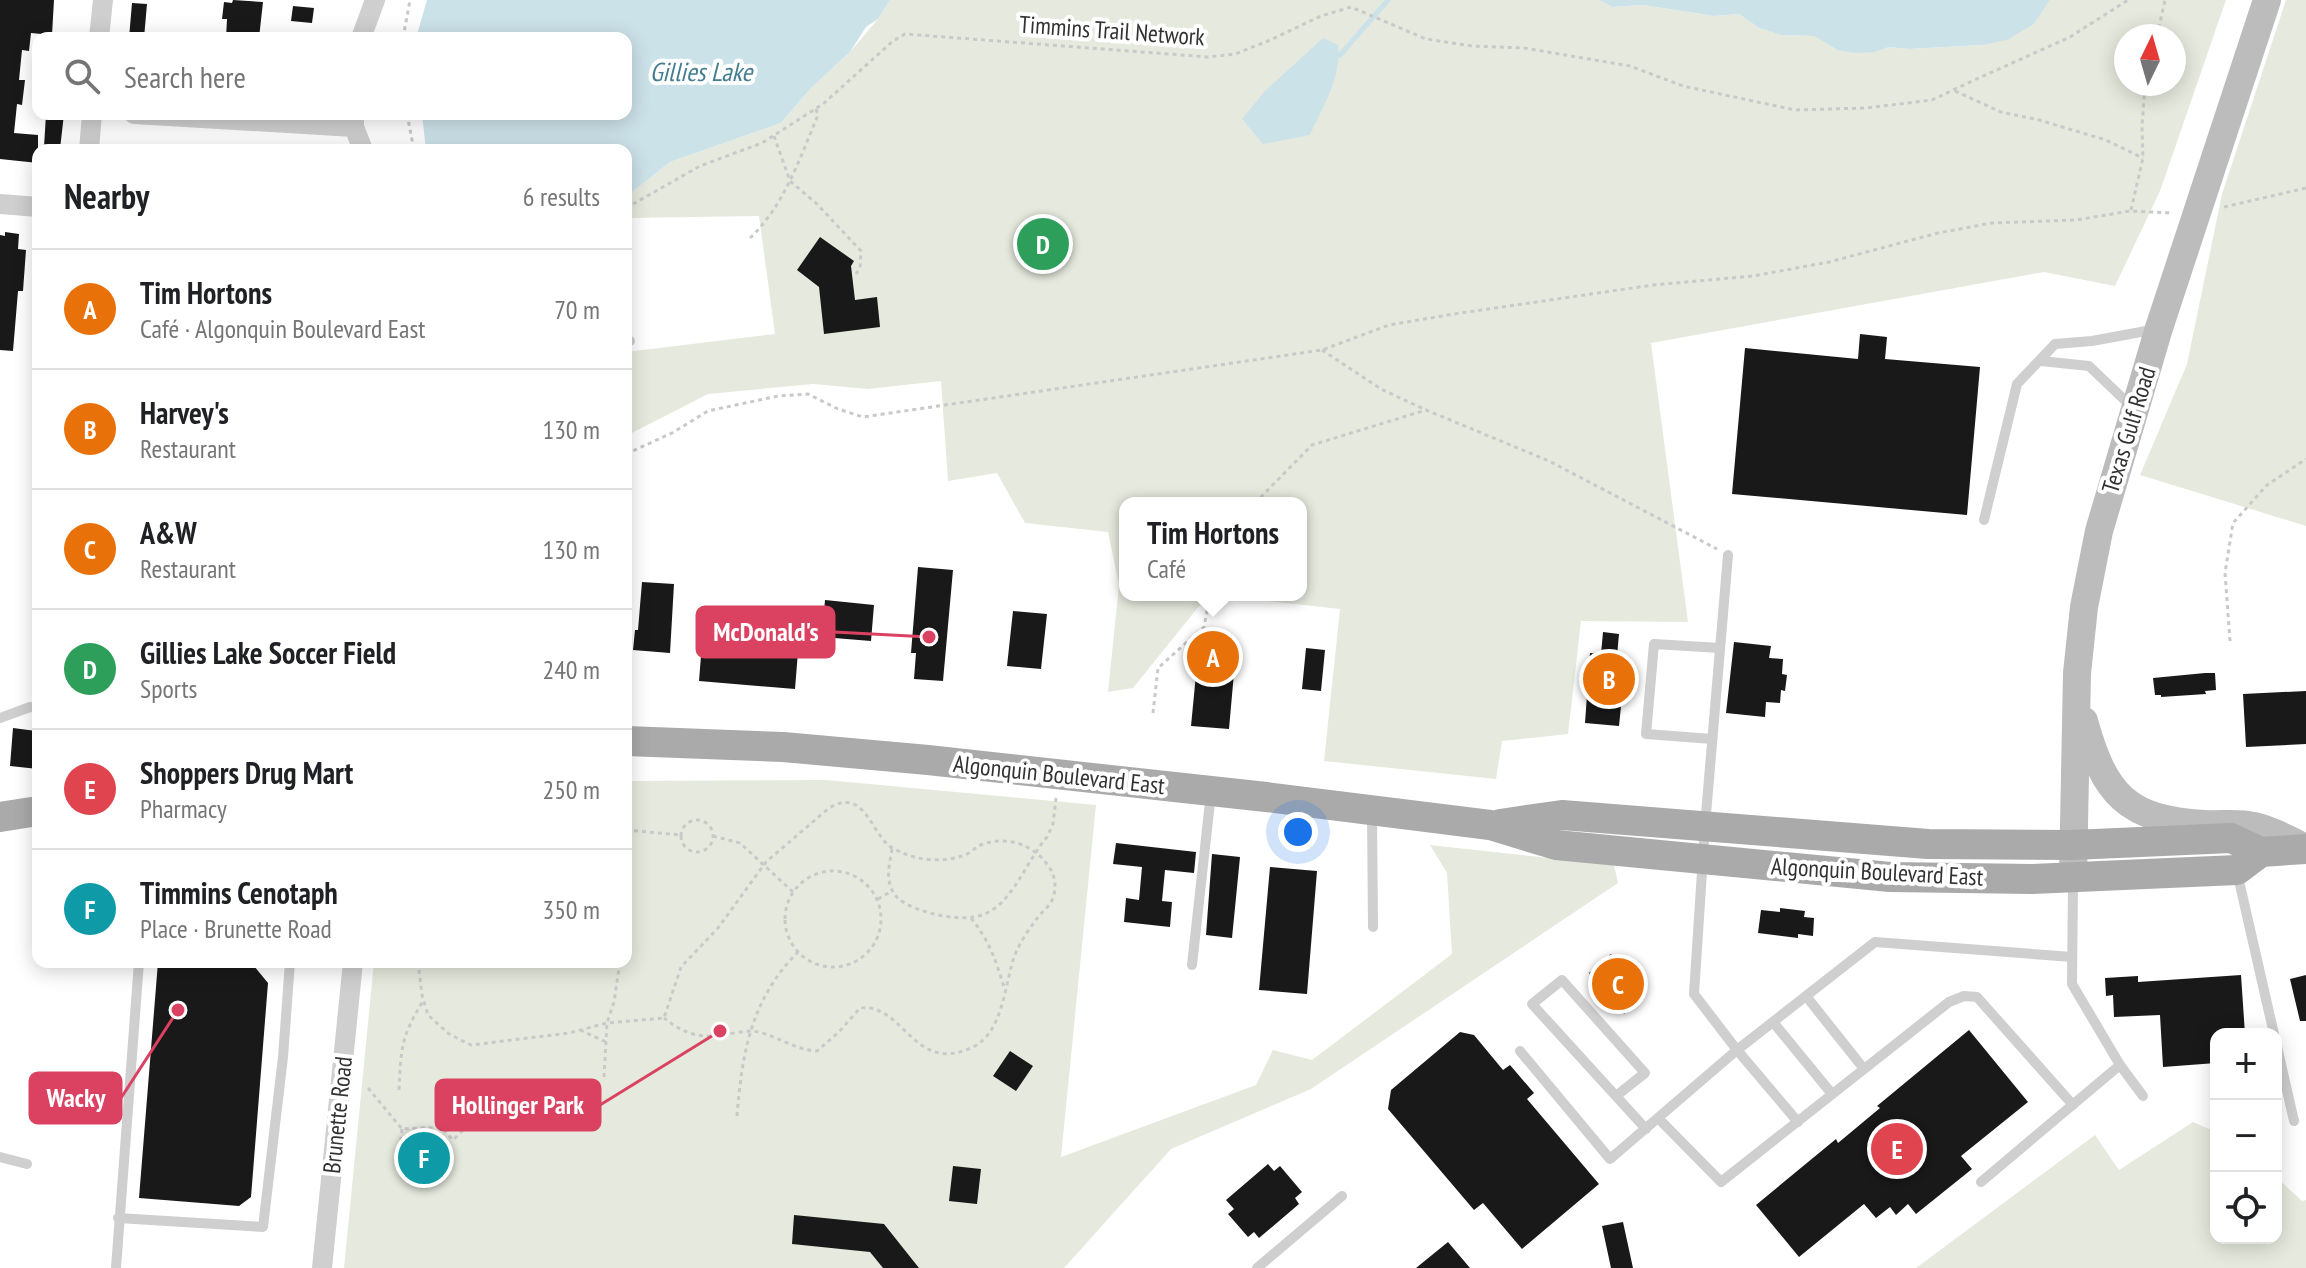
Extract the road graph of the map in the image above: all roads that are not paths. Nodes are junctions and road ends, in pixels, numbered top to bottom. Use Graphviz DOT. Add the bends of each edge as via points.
graph roads {
  1 [pos="103,0"];
  2 [pos="375,0"];
  3 [pos="2267,0"];
  4 [pos="100,32"];
  5 [pos="362,32"];
  6 [pos="92,120"];
  7 [pos="354,120"];
  8 [pos="90,144"];
  9 [pos="361,144"];
  10 [pos="0,204"];
  11 [pos="32,207"];
  12 [pos="2159,328"];
  13 [pos="2041,361"];
  14 [pos="2135,410"];
  15 [pos="1984,520"];
  16 [pos="1728,555"];
  17 [pos="1720,648"];
  18 [pos="32,707"];
  19 [pos="2076,707"];
  20 [pos="0,718"];
  21 [pos="1712,739"];
  22 [pos="632,741"];
  23 [pos="1211,791"];
  24 [pos="1372,810"];
  25 [pos="32,812"];
  26 [pos="0,817"];
  27 [pos="1490,825"];
  28 [pos="1705,826"];
  29 [pos="2072,845"];
  30 [pos="2306,849"];
  31 [pos="2261,852"];
  32 [pos="1703,859"];
  33 [pos="2237,870"];
  34 [pos="2073,876"];
  35 [pos="1373,927"];
  36 [pos="2072,957"];
  37 [pos="1192,965"];
  38 [pos="139,968"];
  39 [pos="290,968"];
  40 [pos="352,968"];
  41 [pos="1806,996"];
  42 [pos="1773,1022"];
  43 [pos="2273,1028"];
  44 [pos="1737,1050"];
  45 [pos="1520,1051"];
  46 [pos="2120,1065"];
  47 [pos="2282,1068"];
  48 [pos="1864,1069"];
  49 [pos="1832,1094"];
  50 [pos="1616,1096"];
  51 [pos="2143,1096"];
  52 [pos="2073,1105"];
  53 [pos="1658,1118"];
  54 [pos="2294,1121"];
  55 [pos="1798,1122"];
  56 [pos="1646,1129"];
  57 [pos="0,1157"];
  58 [pos="27,1164"];
  59 [pos="1981,1182"];
  60 [pos="1342,1196"];
  61 [pos="118,1218"];
  62 [pos="116,1268"];
  63 [pos="322,1268"];
  64 [pos="1257,1268"];
  1 -- 4 [label="street"];
  2 -- 5 [label="street"];
  3 -- 12 [label="main road, Texas Gulf Road"];
  6 -- 8 [label="street"];
  7 -- 9 [label="street"];
  10 -- 11 [label="street"];
  12 -- 13 [label="lane" via="2055,344"];
  12 -- 14 [label="main road, Texas Gulf Road"];
  13 -- 14 [label="lane" via="2089,366"];
  13 -- 15 [label="lane" via="2017,384"];
  14 -- 19 [label="main road, Texas Gulf Road" via="2096,546 2084,607"];
  16 -- 17 [label="lane"];
  17 -- 21 [label="lane"];
  17 -- 21 [label="lane" via="1654,644 1647,719 1646,734"];
  18 -- 20 [label="lane"];
  19 -- 29 [label="main road, Texas Gulf Road"];
  19 -- 30 [label="main road" via="2104,777 2118,795 2140,809 2162,820 2252,825"];
  21 -- 28 [label="lane"];
  22 -- 23 [label="main road, Algonquin Boulevard East" via="783,747"];
  23 -- 24 [label="main road, Algonquin Boulevard East"];
  23 -- 37 [label="lane"];
  24 -- 27 [label="main road, Algonquin Boulevard East"];
  24 -- 35 [label="lane"];
  25 -- 26 [label="main road"];
  27 -- 28 [label="main road, Algonquin Boulevard East" via="1562,815"];
  27 -- 32 [label="main road, Algonquin Boulevard East" via="1556,845"];
  28 -- 29 [label="main road, Algonquin Boulevard East" via="1928,844"];
  28 -- 32 [label="lane"];
  29 -- 31 [label="main road, Algonquin Boulevard East" via="2231,838"];
  29 -- 34 [label="main road, Texas Gulf Road"];
  30 -- 31 [label="main road, Algonquin Boulevard East"];
  31 -- 33 [label="main road"];
  32 -- 34 [label="main road, Algonquin Boulevard East" via="1890,877"];
  32 -- 44 [label="lane" via="1694,994"];
  33 -- 34 [label="main road, Algonquin Boulevard East"];
  33 -- 43 [label="lane"];
  34 -- 36 [label="lane"];
  36 -- 41 [label="lane" via="1875,942"];
  36 -- 46 [label="lane" via="2072,984"];
  38 -- 61 [label="lane"];
  39 -- 61 [label="lane" via="263,1227"];
  40 -- 63 [label="street, Brunette Road"];
  41 -- 42 [label="lane"];
  41 -- 48 [label="lane"];
  42 -- 44 [label="lane"];
  42 -- 49 [label="lane"];
  44 -- 53 [label="lane"];
  44 -- 55 [label="lane"];
  45 -- 56 [label="lane" via="1610,1159"];
  46 -- 51 [label="lane"];
  46 -- 52 [label="lane"];
  47 -- 54 [label="lane"];
  48 -- 49 [label="lane"];
  48 -- 52 [label="lane" via="1949,1002 1977,997"];
  49 -- 55 [label="lane"];
  50 -- 50 [label="lane" via="1532,1004 1562,980 1645,1073"];
  50 -- 56 [label="lane"];
  52 -- 59 [label="lane"];
  53 -- 55 [label="lane" via="1721,1182"];
  53 -- 56 [label="lane"];
  57 -- 58 [label="lane"];
  60 -- 64 [label="lane"];
  61 -- 62 [label="lane"];
}
